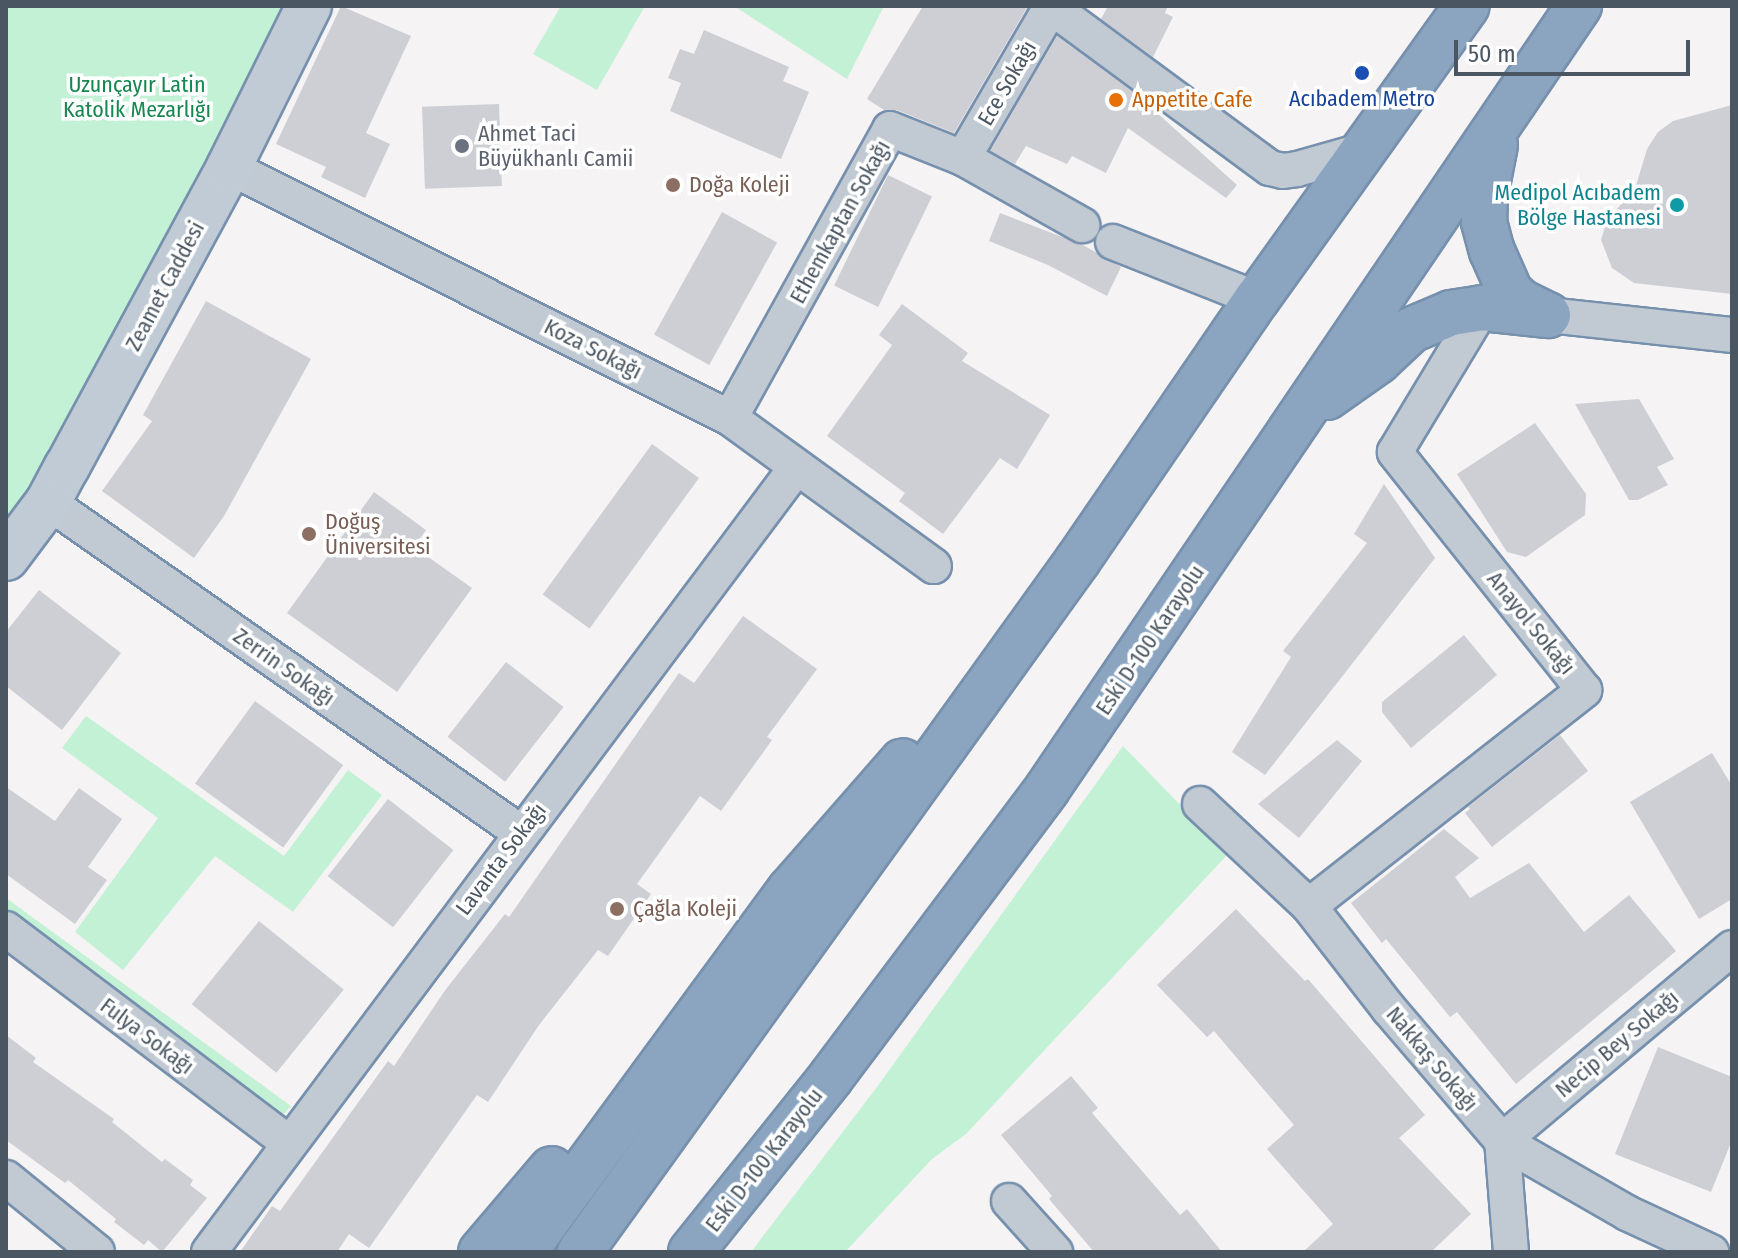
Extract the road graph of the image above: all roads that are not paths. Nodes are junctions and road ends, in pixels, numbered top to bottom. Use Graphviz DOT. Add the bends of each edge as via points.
graph roads {
  1 [pos="309,6"];
  2 [pos="1467,6"];
  3 [pos="1579,6"];
  4 [pos="1050,7"];
  5 [pos="1500,125"];
  6 [pos="1361,151"];
  7 [pos="963,158"];
  8 [pos="229,167"];
  9 [pos="1082,225"];
  10 [pos="1113,242"];
  11 [pos="1257,299"];
  12 [pos="1482,308"];
  13 [pos="1548,315"];
  14 [pos="1732,335"];
  15 [pos="1306,412"];
  16 [pos="730,418"];
  17 [pos="796,468"];
  18 [pos="48,502"];
  19 [pos="6,558"];
  20 [pos="1078,560"];
  21 [pos="934,566"];
  22 [pos="1200,804"];
  23 [pos="520,832"];
  24 [pos="790,890"];
  25 [pos="1309,906"];
  26 [pos="6,929"];
  27 [pos="1732,948"];
  28 [pos="1502,1141"];
  29 [pos="288,1142"];
  30 [pos="6,1178"];
  31 [pos="1009,1201"];
  32 [pos="698,1245"];
  33 [pos="97,1252"];
  34 [pos="209,1252"];
  35 [pos="481,1252"];
  36 [pos="524,1252"];
  37 [pos="580,1252"];
  38 [pos="1055,1252"];
  39 [pos="1511,1252"];
  40 [pos="1711,1252"];
  1 -- 8 [label="street, Zeamet Caddesi"];
  2 -- 6 [label="highway"];
  3 -- 5 [label="highway, Eski D-100 Karayolu"];
  4 -- 6 [label="street" via="1270,168 1297,169"];
  4 -- 7 [label="street, Ece Sokağı"];
  5 -- 13 [label="highway" via="1484,222 1510,292"];
  5 -- 15 [label="highway, Eski D-100 Karayolu"];
  6 -- 11 [label="highway"];
  7 -- 9 [label="street, Ethemkaptan Sokağı"];
  7 -- 16 [label="street, Ethemkaptan Sokağı" via="890,129"];
  8 -- 16 [label="street, Koza Sokağı"];
  8 -- 18 [label="street, Zeamet Caddesi"];
  10 -- 11 [label="street"];
  11 -- 20 [label="highway"];
  12 -- 13 [label="highway"];
  12 -- 15 [label="highway" via="1451,313 1411,330 1378,361"];
  12 -- 25 [label="street, Anayol Sokağı" via="1395,452 1584,690"];
  13 -- 14 [label="street"];
  15 -- 32 [label="highway, Eski D-100 Karayolu" via="1047,789"];
  16 -- 17 [label="street, Koza Sokağı"];
  17 -- 21 [label="street, Koza Sokağı"];
  17 -- 23 [label="street, Lavanta Sokağı"];
  18 -- 19 [label="street, Zeamet Caddesi"];
  18 -- 23 [label="street, Zerrin Sokağı"];
  20 -- 24 [label="highway"];
  20 -- 37 [label="highway"];
  22 -- 25 [label="street, Nakkaş Sokağı"];
  23 -- 29 [label="street, Lavanta Sokağı"];
  24 -- 35 [label="highway"];
  24 -- 36 [label="highway"];
  25 -- 28 [label="street, Nakkaş Sokağı"];
  26 -- 29 [label="street, Fulya Sokağı"];
  27 -- 28 [label="street, Necip Bey Sokağı"];
  28 -- 39 [label="street"];
  28 -- 40 [label="street, Nakkaş Sokağı" via="1627,1213"];
  29 -- 34 [label="street, Lavanta Sokağı"];
  30 -- 33 [label="street"];
  31 -- 38 [label="street"];
}
